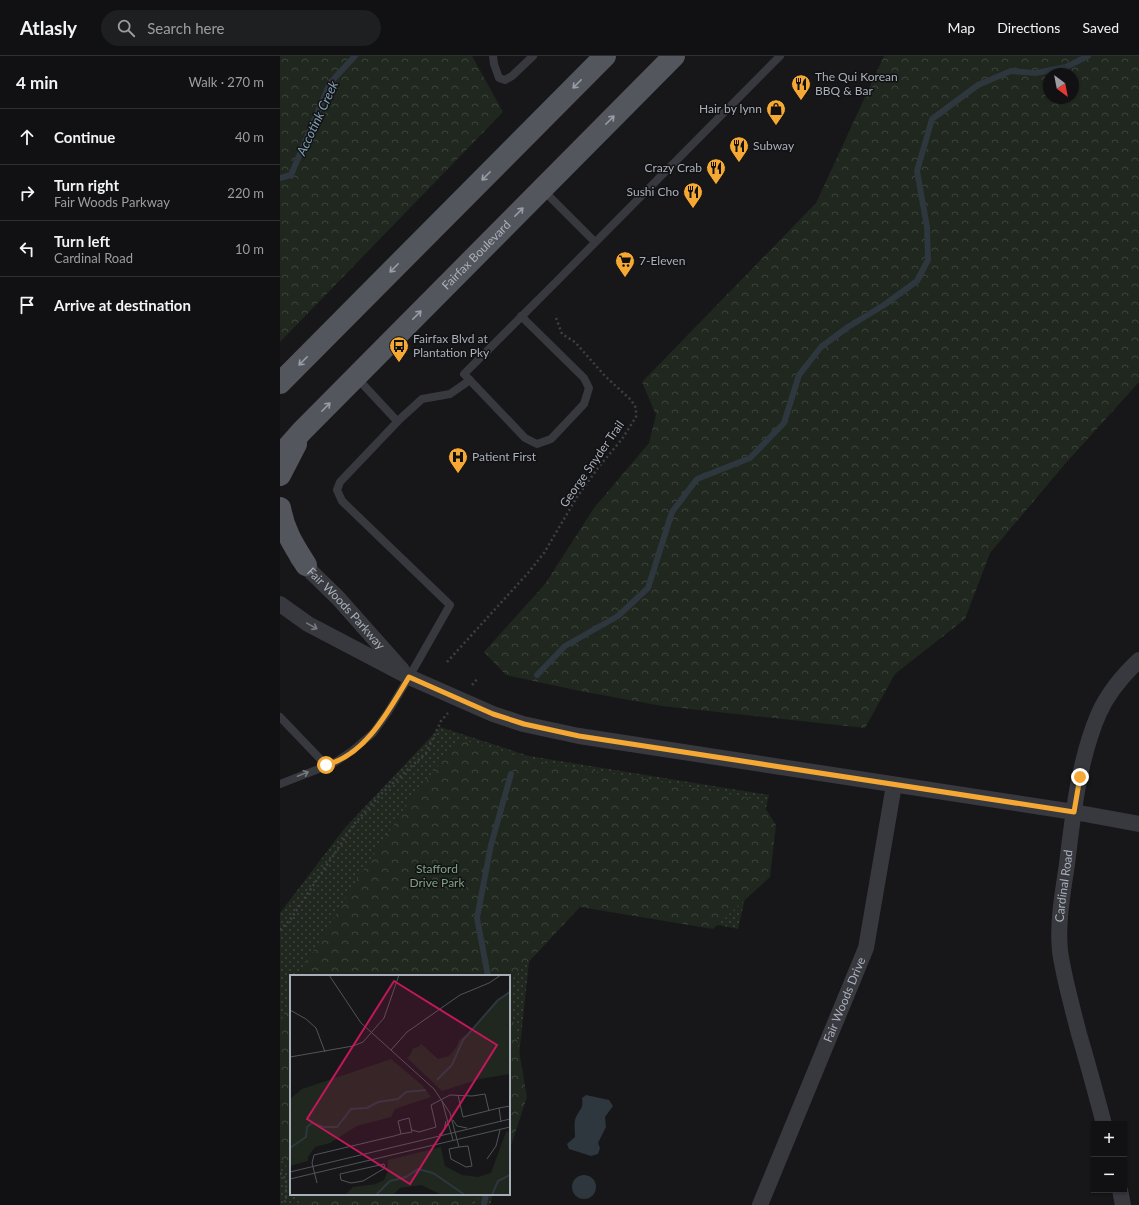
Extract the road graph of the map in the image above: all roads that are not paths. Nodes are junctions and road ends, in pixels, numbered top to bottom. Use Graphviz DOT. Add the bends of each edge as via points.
graph roads {
  1 [pos="493,56"];
  2 [pos="533,56"];
  3 [pos="605,56"];
  4 [pos="674,56"];
  5 [pos="780,56"];
  6 [pos="542,188"];
  7 [pos="595,242"];
  8 [pos="521,316"];
  9 [pos="356,377"];
  10 [pos="470,380"];
  11 [pos="280,384"];
  12 [pos="397,422"];
  13 [pos="302,431"];
  14 [pos="280,456"];
  15 [pos="280,475"];
  16 [pos="280,508"];
  17 [pos="280,542"];
  18 [pos="306,566"];
  19 [pos="280,604"];
  20 [pos="1139,660"];
  21 [pos="409,677"];
  22 [pos="280,717"];
  23 [pos="326,765"];
  24 [pos="280,784"];
  25 [pos="894,785"];
  26 [pos="1074,812"];
  27 [pos="1139,824"];
  28 [pos="1103,1121"];
  29 [pos="1121,1193"];
  30 [pos="760,1205"];
  31 [pos="1123,1205"];
  1 -- 2 [label="lane" via="500,78 505,80"];
  3 -- 11 [label="main road, one-way"];
  6 -- 4 [label="main road, Fairfax Boulevard, one-way"];
  5 -- 7 [label="lane"];
  6 -- 7 [label="lane"];
  9 -- 6 [label="main road, Fairfax Boulevard, one-way"];
  7 -- 8 [label="lane"];
  8 -- 10 [label="lane" via="464,374"];
  8 -- 10 [label="lane" via="584,378 589,388 584,404 551,439 537,444 524,438"];
  9 -- 12 [label="lane"];
  13 -- 9 [label="main road, Fairfax Boulevard, one-way"];
  10 -- 12 [label="lane" via="450,394 422,399"];
  12 -- 21 [label="lane" via="340,482 337,490 342,502 450,605"];
  13 -- 14 [label="main road, Fairfax Boulevard"];
  13 -- 15 [label="main road"];
  16 -- 18 [label="main road" via="288,537"];
  17 -- 18 [label="street, Fair Woods Parkway"];
  18 -- 21 [label="street, Fair Woods Parkway"];
  19 -- 21 [label="street, Fair Woods Parkway, one-way" via="308,624"];
  20 -- 26 [label="street, Cardinal Road" via="1109,696 1093,727"];
  21 -- 23 [label="lane" via="373,733 352,751 334,763"];
  21 -- 25 [label="street, Fair Woods Parkway" via="493,714 524,724 579,736"];
  22 -- 23 [label="lane"];
  24 -- 23 [label="lane, one-way"];
  25 -- 26 [label="street, Fair Woods Parkway"];
  25 -- 30 [label="street, Fair Woods Drive" via="866,948"];
  26 -- 27 [label="street, Fair Woods Parkway"];
  26 -- 28 [label="street, Cardinal Road" via="1060,910 1060,950 1066,986"];
  29 -- 31 [label="street"];
}
